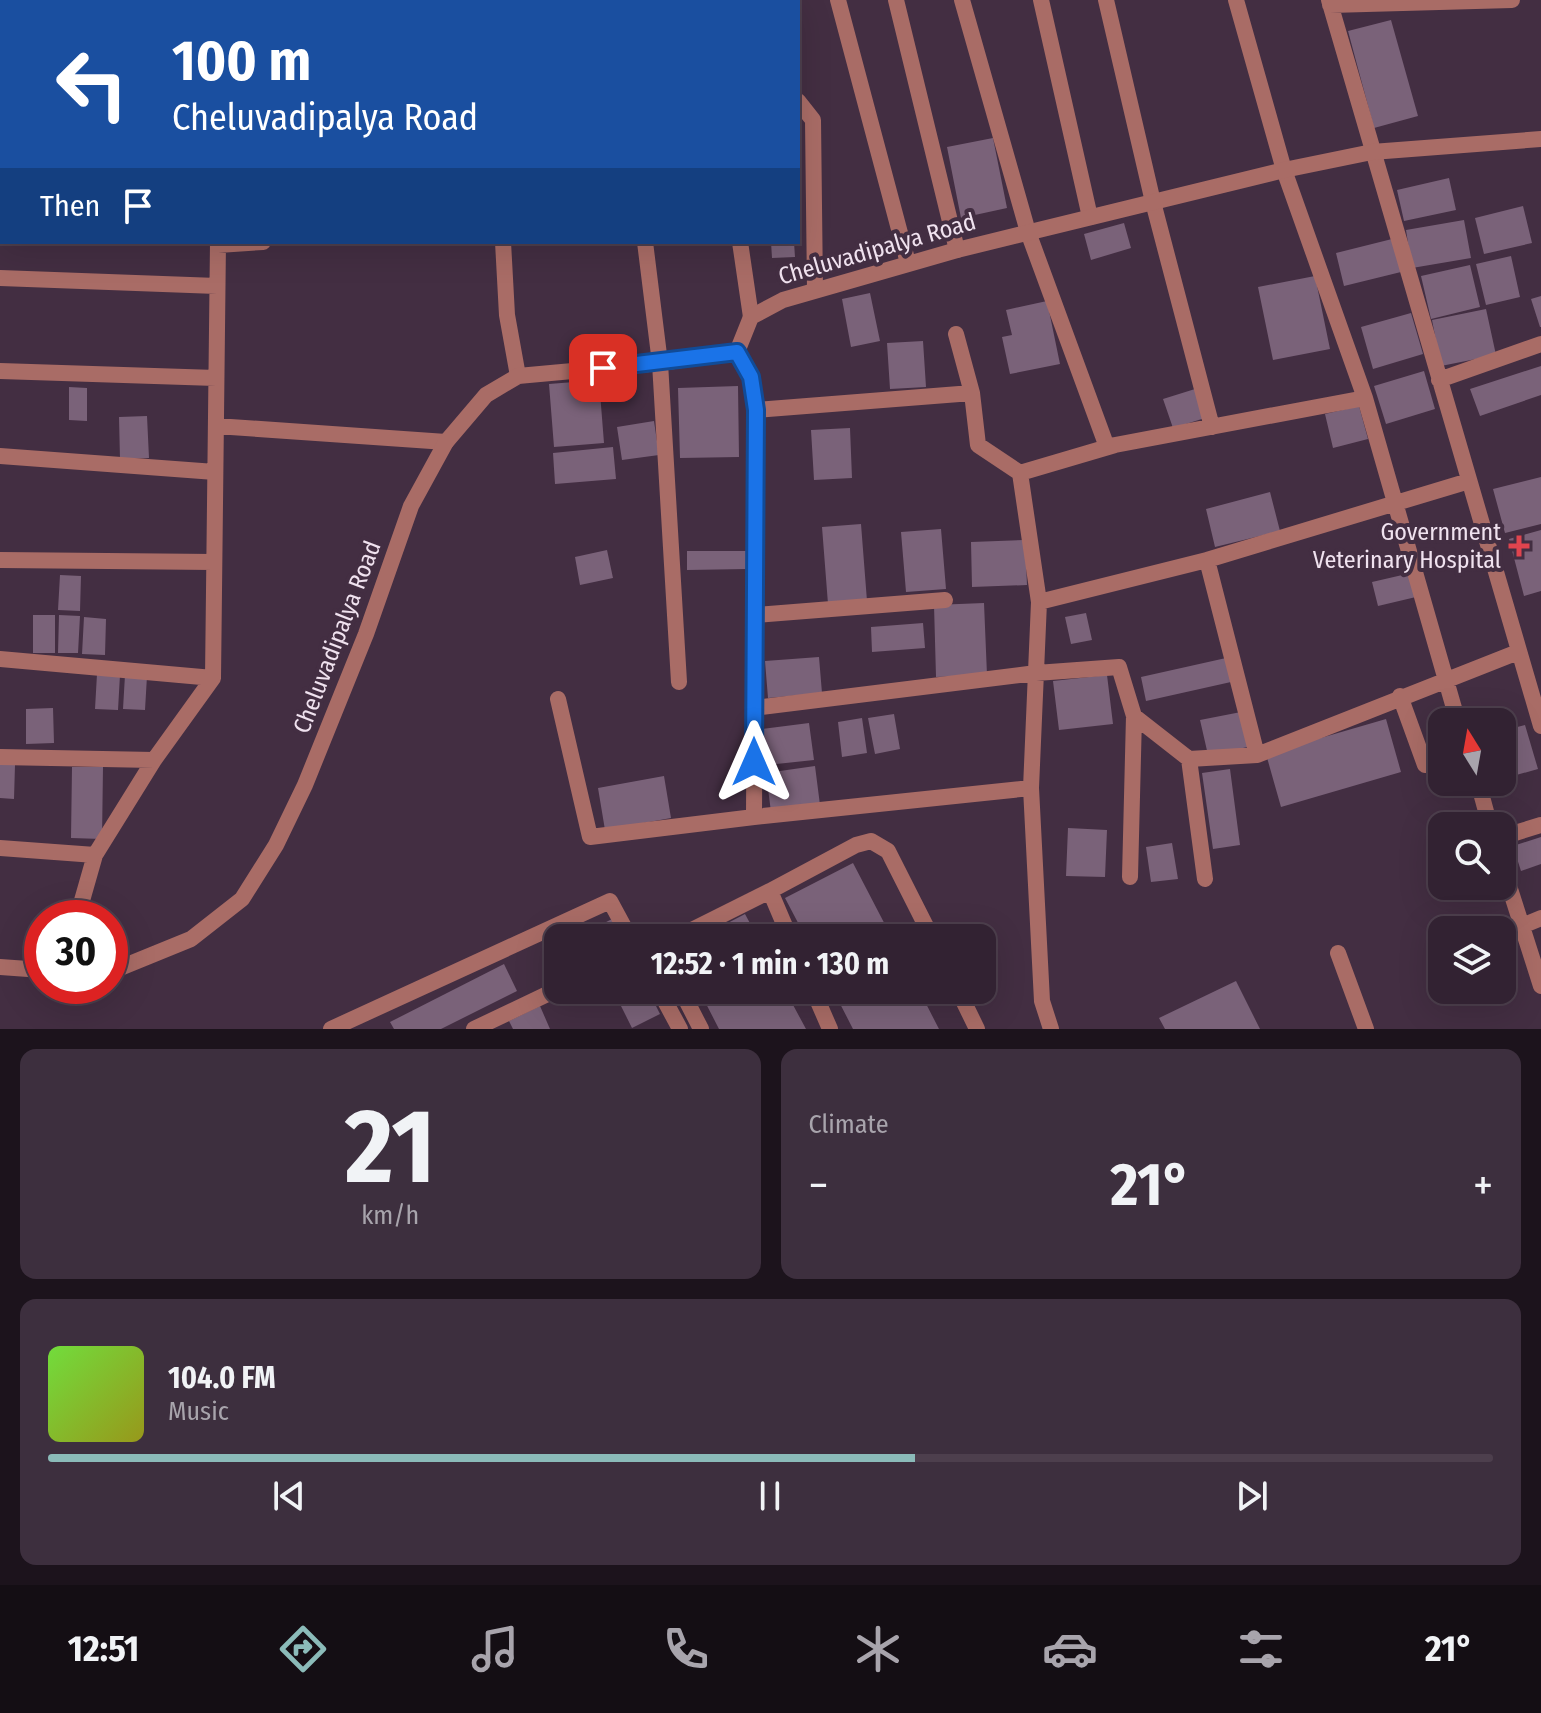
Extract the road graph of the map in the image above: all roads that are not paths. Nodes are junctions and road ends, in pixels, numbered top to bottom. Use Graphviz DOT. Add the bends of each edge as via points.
graph roads {
  1 [pos="838,0"];
  2 [pos="896,0"];
  3 [pos="962,0"];
  4 [pos="1041,0"];
  5 [pos="1106,0"];
  6 [pos="1236,0"];
  7 [pos="1512,0"];
  8 [pos="1330,2"];
  9 [pos="800,104"];
  10 [pos="1541,139"];
  11 [pos="1372,152"];
  12 [pos="1284,170"];
  13 [pos="1153,202"];
  14 [pos="1090,217"];
  15 [pos="1028,232"];
  16 [pos="218,244"];
  17 [pos="503,244"];
  18 [pos="645,244"];
  19 [pos="740,244"];
  20 [pos="957,250"];
  21 [pos="908,263"];
  22 [pos="0,278"];
  23 [pos="217,286"];
  24 [pos="815,290"];
  25 [pos="751,317"];
  26 [pos="956,334"];
  27 [pos="1541,344"];
  28 [pos="737,352"];
  29 [pos="660,363"];
  30 [pos="0,371"];
  31 [pos="518,376"];
  32 [pos="216,378"];
  33 [pos="1439,380"];
  34 [pos="972,393"];
  35 [pos="1365,398"];
  36 [pos="756,410"];
  37 [pos="216,426"];
  38 [pos="1212,427"];
  39 [pos="446,442"];
  40 [pos="1107,447"];
  41 [pos="0,456"];
  42 [pos="215,472"];
  43 [pos="1020,473"];
  44 [pos="1469,481"];
  45 [pos="1394,502"];
  46 [pos="0,560"];
  47 [pos="1207,560"];
  48 [pos="214,562"];
  49 [pos="945,600"];
  50 [pos="1039,602"];
  51 [pos="755,615"];
  52 [pos="1518,652"];
  53 [pos="0,659"];
  54 [pos="1036,673"];
  55 [pos="213,678"];
  56 [pos="1444,679"];
  57 [pos="679,682"];
  58 [pos="1400,696"];
  59 [pos="558,699"];
  60 [pos="754,708"];
  61 [pos="1453,708"];
  62 [pos="1134,716"];
  63 [pos="1541,726"];
  64 [pos="1257,755"];
  65 [pos="0,757"];
  66 [pos="1189,759"];
  67 [pos="154,760"];
  68 [pos="1425,765"];
  69 [pos="1031,788"];
  70 [pos="754,817"];
  71 [pos="1541,825"];
  72 [pos="1516,833"];
  73 [pos="0,848"];
  74 [pos="95,855"];
  75 [pos="1130,877"];
  76 [pos="1205,879"];
  77 [pos="770,891"];
  78 [pos="82,900"];
  79 [pos="1514,900"];
  80 [pos="1541,918"];
  81 [pos="560,924"];
  82 [pos="622,924"];
  83 [pos="704,924"];
  84 [pos="784,924"];
  85 [pos="925,924"];
  86 [pos="1522,926"];
  87 [pos="544,931"];
  88 [pos="1338,953"];
  89 [pos="128,965"];
  90 [pos="0,967"];
  91 [pos="24,969"];
  92 [pos="1541,986"];
  93 [pos="544,996"];
  94 [pos="667,1004"];
  95 [pos="688,1004"];
  96 [pos="819,1004"];
  97 [pos="965,1004"];
  98 [pos="331,1029"];
  99 [pos="474,1029"];
  100 [pos="680,1029"];
  101 [pos="701,1029"];
  102 [pos="830,1029"];
  103 [pos="977,1029"];
  104 [pos="1051,1029"];
  105 [pos="1366,1029"];
  1 -- 21 [label="street"];
  2 -- 20 [label="street"];
  3 -- 15 [label="street"];
  4 -- 14 [label="street"];
  5 -- 13 [label="street"];
  6 -- 12 [label="street"];
  7 -- 8 [label="street"];
  8 -- 11 [label="street"];
  9 -- 24 [label="street" via="813,120"];
  10 -- 11 [label="street, Cheluvadipalya Road"];
  11 -- 12 [label="street, Cheluvadipalya Road"];
  11 -- 33 [label="street"];
  12 -- 13 [label="street, Cheluvadipalya Road"];
  12 -- 35 [label="street"];
  13 -- 14 [label="street, Cheluvadipalya Road"];
  13 -- 38 [label="street"];
  14 -- 15 [label="street, Cheluvadipalya Road"];
  15 -- 20 [label="street, Cheluvadipalya Road"];
  15 -- 40 [label="street"];
  16 -- 23 [label="street"];
  17 -- 31 [label="street" via="507,315"];
  18 -- 29 [label="street"];
  19 -- 25 [label="street"];
  20 -- 21 [label="street, Cheluvadipalya Road"];
  21 -- 24 [label="street, Cheluvadipalya Road"];
  22 -- 23 [label="street"];
  23 -- 32 [label="street"];
  24 -- 25 [label="street, Cheluvadipalya Road"];
  25 -- 28 [label="street"];
  26 -- 34 [label="street"];
  27 -- 33 [label="street"];
  28 -- 29 [label="street, Cheluvadipalya Road"];
  28 -- 36 [label="street" via="751,377"];
  29 -- 31 [label="street, Cheluvadipalya Road"];
  29 -- 57 [label="street"];
  30 -- 32 [label="street"];
  31 -- 39 [label="street, Cheluvadipalya Road" via="486,395"];
  32 -- 37 [label="street"];
  33 -- 44 [label="street"];
  34 -- 36 [label="street"];
  34 -- 43 [label="street" via="978,445"];
  35 -- 38 [label="street"];
  35 -- 45 [label="street"];
  36 -- 51 [label="street"];
  37 -- 39 [label="street"];
  37 -- 42 [label="street"];
  38 -- 40 [label="street"];
  39 -- 89 [label="street, Cheluvadipalya Road" via="411,506 366,634 276,845 242,899 191,939"];
  40 -- 43 [label="street"];
  41 -- 42 [label="street"];
  42 -- 48 [label="street"];
  43 -- 50 [label="street"];
  44 -- 45 [label="street"];
  44 -- 52 [label="street"];
  45 -- 47 [label="street"];
  45 -- 56 [label="street"];
  46 -- 48 [label="street"];
  47 -- 50 [label="street"];
  47 -- 64 [label="street"];
  48 -- 55 [label="street"];
  49 -- 51 [label="street"];
  50 -- 54 [label="street"];
  51 -- 60 [label="street"];
  52 -- 56 [label="street"];
  52 -- 63 [label="street"];
  53 -- 55 [label="street"];
  54 -- 60 [label="street"];
  54 -- 62 [label="street" via="1119,667"];
  54 -- 69 [label="street"];
  55 -- 67 [label="street"];
  56 -- 58 [label="street"];
  56 -- 61 [label="street"];
  58 -- 64 [label="street"];
  58 -- 68 [label="street"];
  59 -- 70 [label="street" via="590,837"];
  60 -- 70 [label="street"];
  62 -- 66 [label="street"];
  62 -- 75 [label="street"];
  64 -- 66 [label="street"];
  65 -- 67 [label="street"];
  66 -- 76 [label="street"];
  67 -- 74 [label="street"];
  69 -- 70 [label="street"];
  69 -- 104 [label="street" via="1042,1001"];
  71 -- 72 [label="street"];
  73 -- 74 [label="street"];
  74 -- 78 [label="street"];
  77 -- 83 [label="street"];
  77 -- 84 [label="street"];
  77 -- 85 [label="street" via="871,841 888,851"];
  79 -- 86 [label="street"];
  80 -- 86 [label="street"];
  81 -- 82 [label="street" via="610,901"];
  86 -- 92 [label="street"];
  87 -- 98 [label="street"];
  88 -- 105 [label="street"];
  90 -- 91 [label="street"];
  93 -- 99 [label="street"];
  94 -- 100 [label="street"];
  95 -- 101 [label="street"];
  96 -- 102 [label="street"];
  97 -- 103 [label="street"];
}
